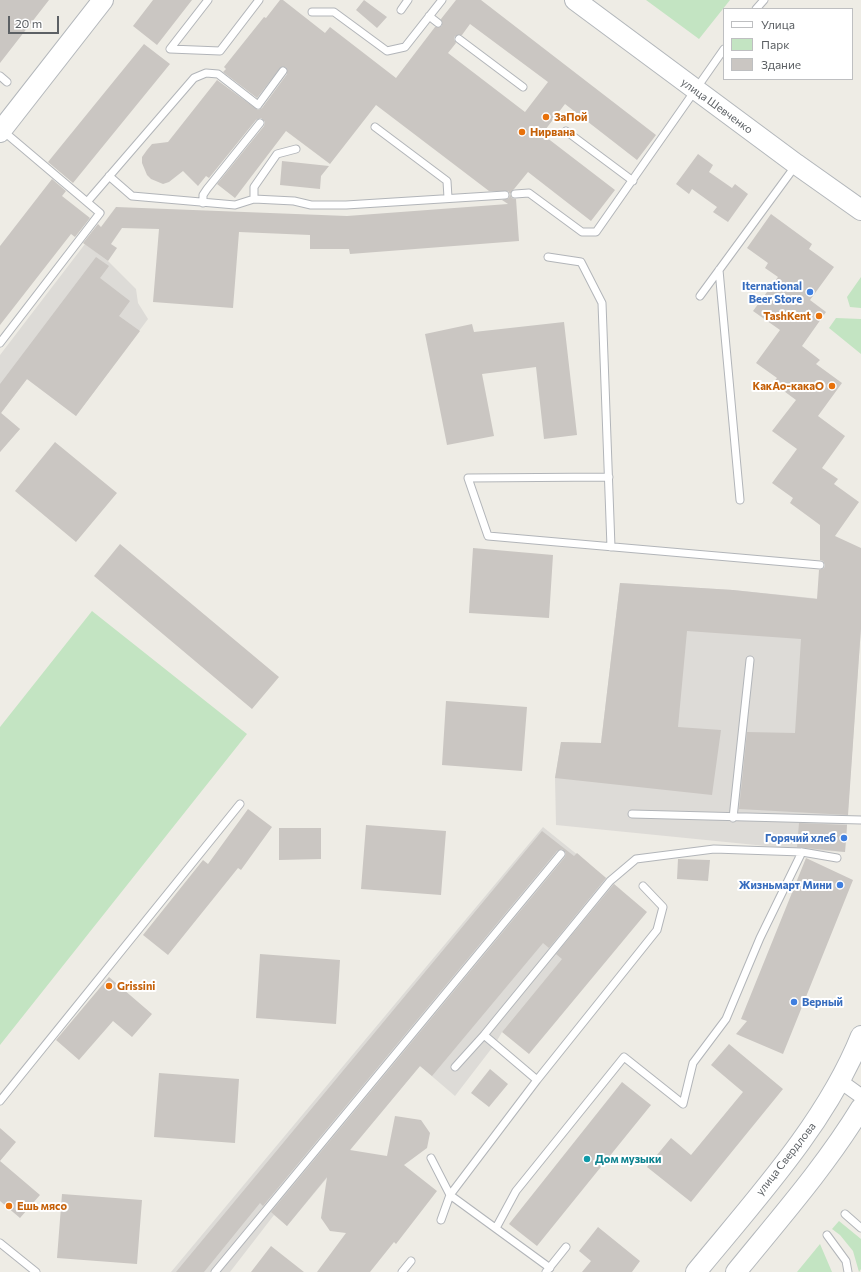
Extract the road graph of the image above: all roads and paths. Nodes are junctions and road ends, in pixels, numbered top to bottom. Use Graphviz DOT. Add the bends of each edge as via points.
graph roads {
  1 [pos="103,0"];
  2 [pos="208,0"];
  3 [pos="259,0"];
  4 [pos="408,0"];
  5 [pos="442,0"];
  6 [pos="575,0"];
  7 [pos="764,0"];
  8 [pos="757,8"];
  9 [pos="401,10"];
  10 [pos="312,12"];
  11 [pos="429,16"];
  12 [pos="438,23"];
  13 [pos="459,39"];
  14 [pos="723,50"];
  15 [pos="283,71"];
  16 [pos="0,76"];
  17 [pos="6,82"];
  18 [pos="523,87"];
  19 [pos="695,90"];
  20 [pos="260,123"];
  21 [pos="375,126"];
  22 [pos="1,131"];
  23 [pos="566,131"];
  24 [pos="296,149"];
  25 [pos="796,164"];
  26 [pos="109,176"];
  27 [pos="633,181"];
  28 [pos="515,194"];
  29 [pos="505,195"];
  30 [pos="448,198"];
  31 [pos="254,199"];
  32 [pos="87,202"];
  33 [pos="203,203"];
  34 [pos="861,210"];
  35 [pos="548,257"];
  36 [pos="719,270"];
  37 [pos="700,296"];
  38 [pos="0,343"];
  39 [pos="609,477"];
  40 [pos="740,500"];
  41 [pos="612,547"];
  42 [pos="820,565"];
  43 [pos="750,660"];
  44 [pos="240,804"];
  45 [pos="632,814"];
  46 [pos="733,818"];
  47 [pos="861,820"];
  48 [pos="802,852"];
  49 [pos="561,854"];
  50 [pos="837,858"];
  51 [pos="643,886"];
  52 [pos="484,1035"];
  53 [pos="861,1036"];
  54 [pos="455,1067"];
  55 [pos="537,1080"];
  56 [pos="840,1081"];
  57 [pos="861,1096"];
  58 [pos="0,1101"];
  59 [pos="861,1108"];
  60 [pos="431,1158"];
  61 [pos="450,1195"];
  62 [pos="845,1214"];
  63 [pos="441,1220"];
  64 [pos="496,1228"];
  65 [pos="861,1228"];
  66 [pos="827,1235"];
  67 [pos="0,1243"];
  68 [pos="566,1247"];
  69 [pos="411,1261"];
  70 [pos="548,1270"];
  71 [pos="36,1272"];
  72 [pos="215,1272"];
  73 [pos="402,1272"];
  74 [pos="696,1272"];
  75 [pos="736,1272"];
  76 [pos="848,1272"];
  1 -- 22 [label="main road"];
  2 -- 3 [label="lane" via="170,49 220,51"];
  4 -- 9 [label="lane"];
  5 -- 11 [label="lane"];
  6 -- 19 [label="main road, улица Шевченко"];
  7 -- 8 [label="lane"];
  10 -- 11 [label="lane" via="334,12 386,50 406,47"];
  11 -- 12 [label="lane"];
  13 -- 18 [label="lane"];
  14 -- 19 [label="lane"];
  15 -- 26 [label="lane" via="258,105 218,74 206,72 194,78"];
  16 -- 17 [label="lane"];
  19 -- 25 [label="main road, улица Шевченко"];
  19 -- 27 [label="lane"];
  20 -- 33 [label="lane" via="207,189 203,195"];
  21 -- 30 [label="lane" via="447,181"];
  22 -- 32 [label="lane"];
  23 -- 27 [label="lane"];
  24 -- 31 [label="lane" via="277,154 254,187"];
  25 -- 34 [label="main road, улица Шевченко"];
  25 -- 36 [label="lane"];
  26 -- 32 [label="lane"];
  26 -- 33 [label="lane" via="132,196"];
  27 -- 28 [label="lane" via="596,232 582,232 529,193"];
  29 -- 30 [label="lane"];
  30 -- 31 [label="lane" via="339,205"];
  31 -- 33 [label="lane" via="235,205"];
  32 -- 38 [label="lane" via="100,213"];
  35 -- 39 [label="lane" via="581,262 602,303"];
  36 -- 37 [label="lane"];
  36 -- 40 [label="lane"];
  39 -- 41 [label="lane"];
  39 -- 41 [label="lane" via="468,478 488,536"];
  41 -- 42 [label="lane"];
  43 -- 46 [label="lane"];
  44 -- 58 [label="lane"];
  45 -- 46 [label="lane"];
  46 -- 47 [label="lane"];
  48 -- 50 [label="lane"];
  48 -- 52 [label="lane" via="714,849 636,859 610,881"];
  48 -- 64 [label="lane" via="760,938 726,1019 693,1063 683,1104 624,1057 516,1191"];
  49 -- 72 [label="lane"];
  51 -- 55 [label="lane" via="663,907 656,930"];
  52 -- 54 [label="lane"];
  52 -- 55 [label="lane"];
  53 -- 56 [label="main road, улица Свердлова"];
  55 -- 61 [label="lane"];
  56 -- 57 [label="street"];
  56 -- 74 [label="main road, улица Свердлова" via="819,1116"];
  59 -- 75 [label="main road" via="823,1164"];
  60 -- 61 [label="lane"];
  61 -- 63 [label="lane"];
  61 -- 64 [label="lane"];
  62 -- 65 [label="lane"];
  64 -- 70 [label="lane"];
  66 -- 76 [label="lane" via="846,1261"];
  67 -- 71 [label="lane"];
  68 -- 70 [label="lane"];
  69 -- 73 [label="lane"];
}
